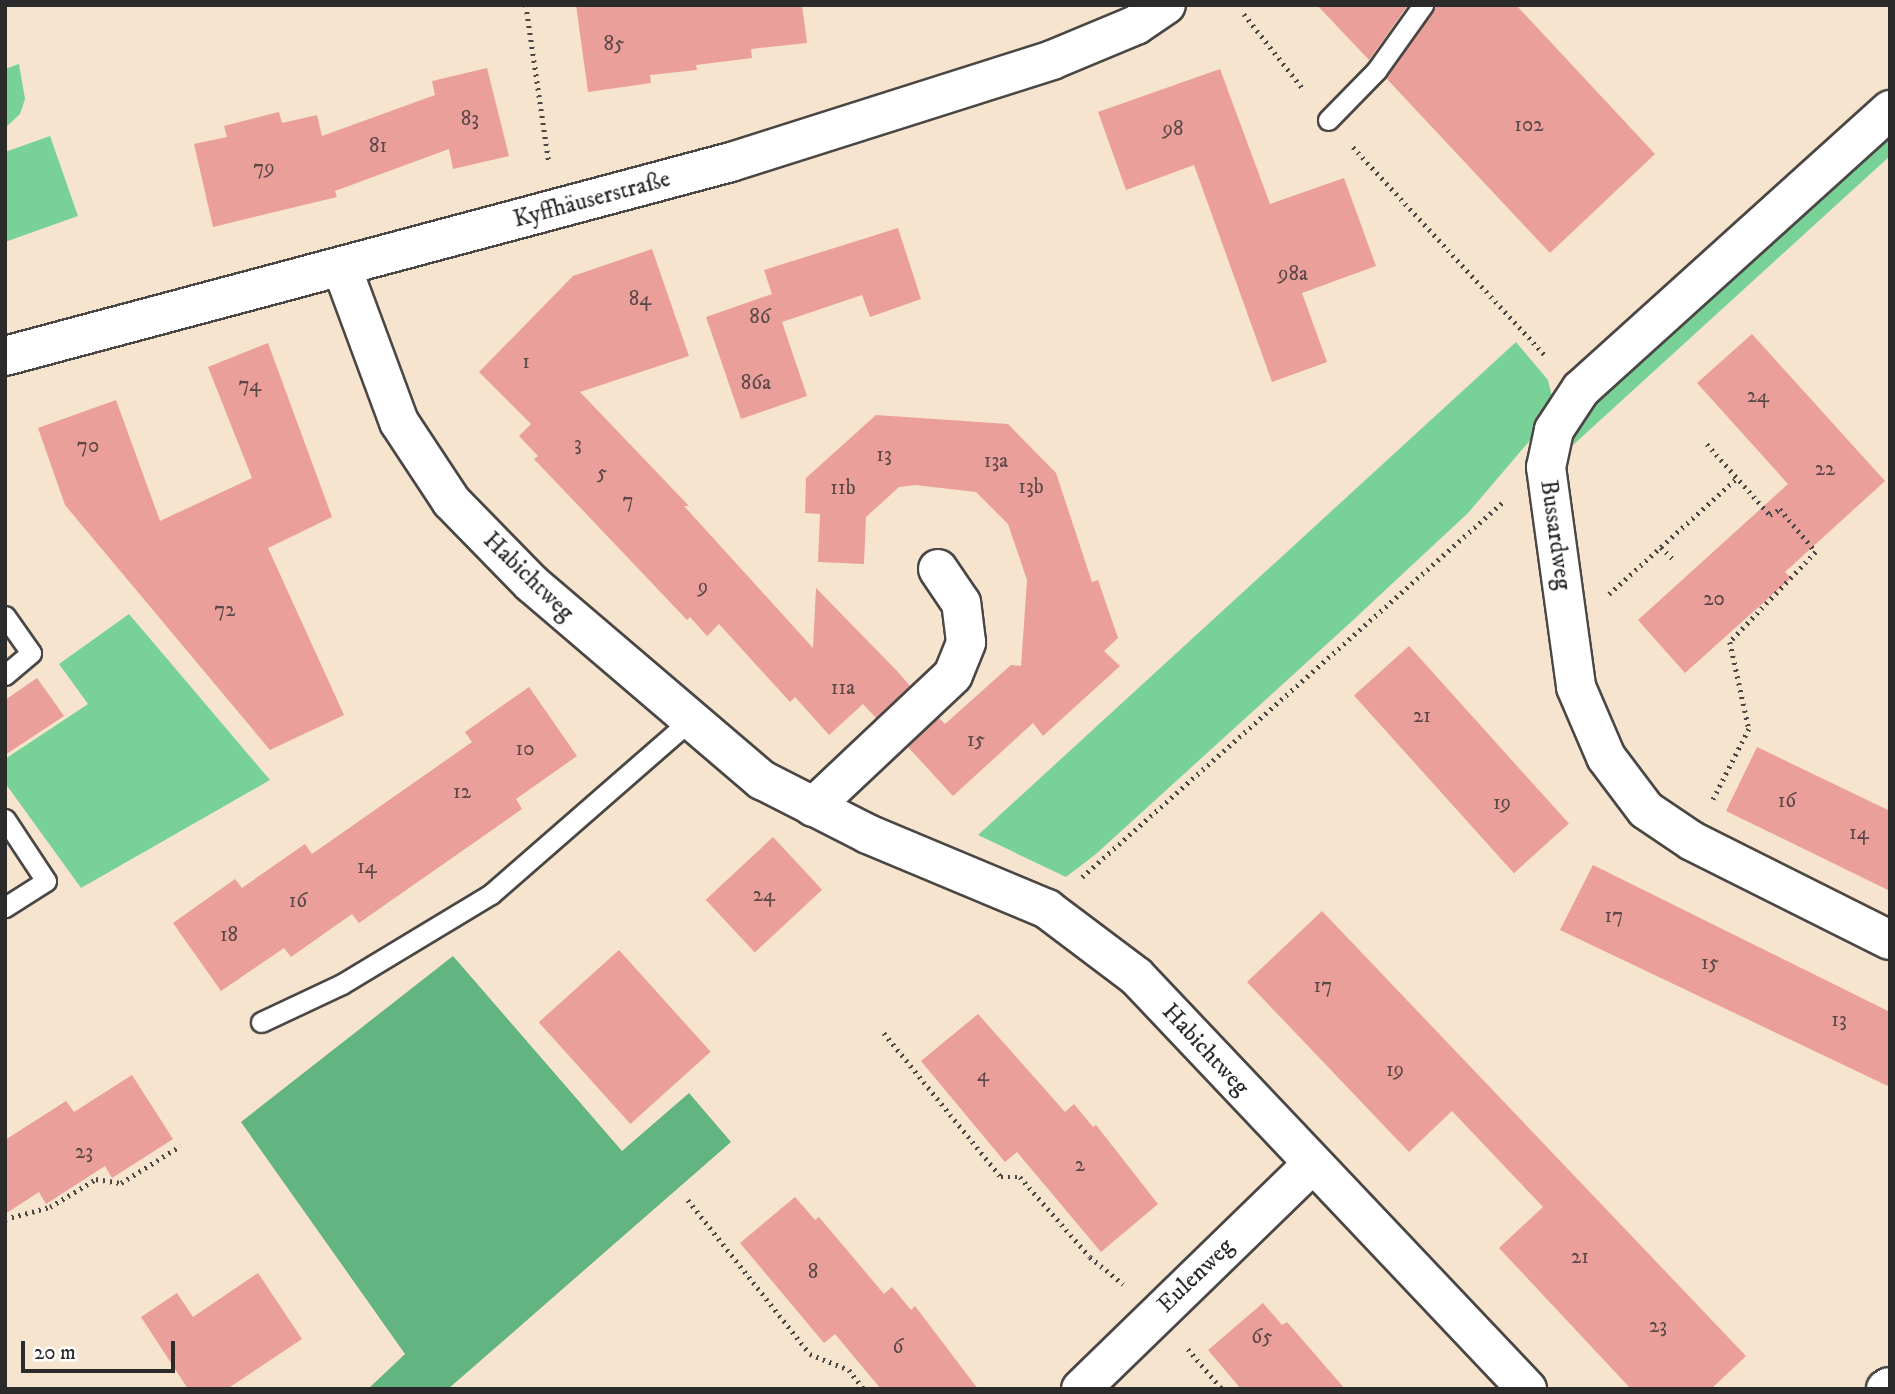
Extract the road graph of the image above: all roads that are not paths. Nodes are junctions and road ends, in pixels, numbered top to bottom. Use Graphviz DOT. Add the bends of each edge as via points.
graph roads {
  1 [pos="1166,5"];
  2 [pos="1423,5"];
  3 [pos="1890,110"];
  4 [pos="1328,120"];
  5 [pos="342,268"];
  6 [pos="5,356"];
  7 [pos="938,569"];
  8 [pos="5,616"];
  9 [pos="5,675"];
  10 [pos="689,721"];
  11 [pos="813,807"];
  12 [pos="5,819"];
  13 [pos="5,907"];
  14 [pos="1890,940"];
  15 [pos="261,1022"];
  16 [pos="1312,1164"];
  17 [pos="1082,1389"];
  18 [pos="1527,1389"];
  1 -- 5 [label="street, Kyffhäuserstraße" via="1136,25 1052,60 731,162"];
  2 -- 4 [label="lane" via="1376,71"];
  3 -- 14 [label="street, Bussardweg" via="1581,389 1554,430 1546,467 1576,687 1606,757 1646,810 1692,841"];
  5 -- 6 [label="street, Kyffhäuserstraße"];
  5 -- 10 [label="street, Habichtweg" via="399,422 452,501 531,583"];
  7 -- 11 [label="street" via="961,603 966,642 953,675"];
  8 -- 9 [label="lane" via="31,653"];
  10 -- 11 [label="street, Habichtweg" via="762,780"];
  10 -- 15 [label="lane" via="491,894 342,984"];
  11 -- 16 [label="street, Habichtweg" via="1047,909 1136,976"];
  12 -- 13 [label="lane" via="46,881"];
  16 -- 17 [label="street, Eulenweg"];
  16 -- 18 [label="street, Habichtweg"];
}
